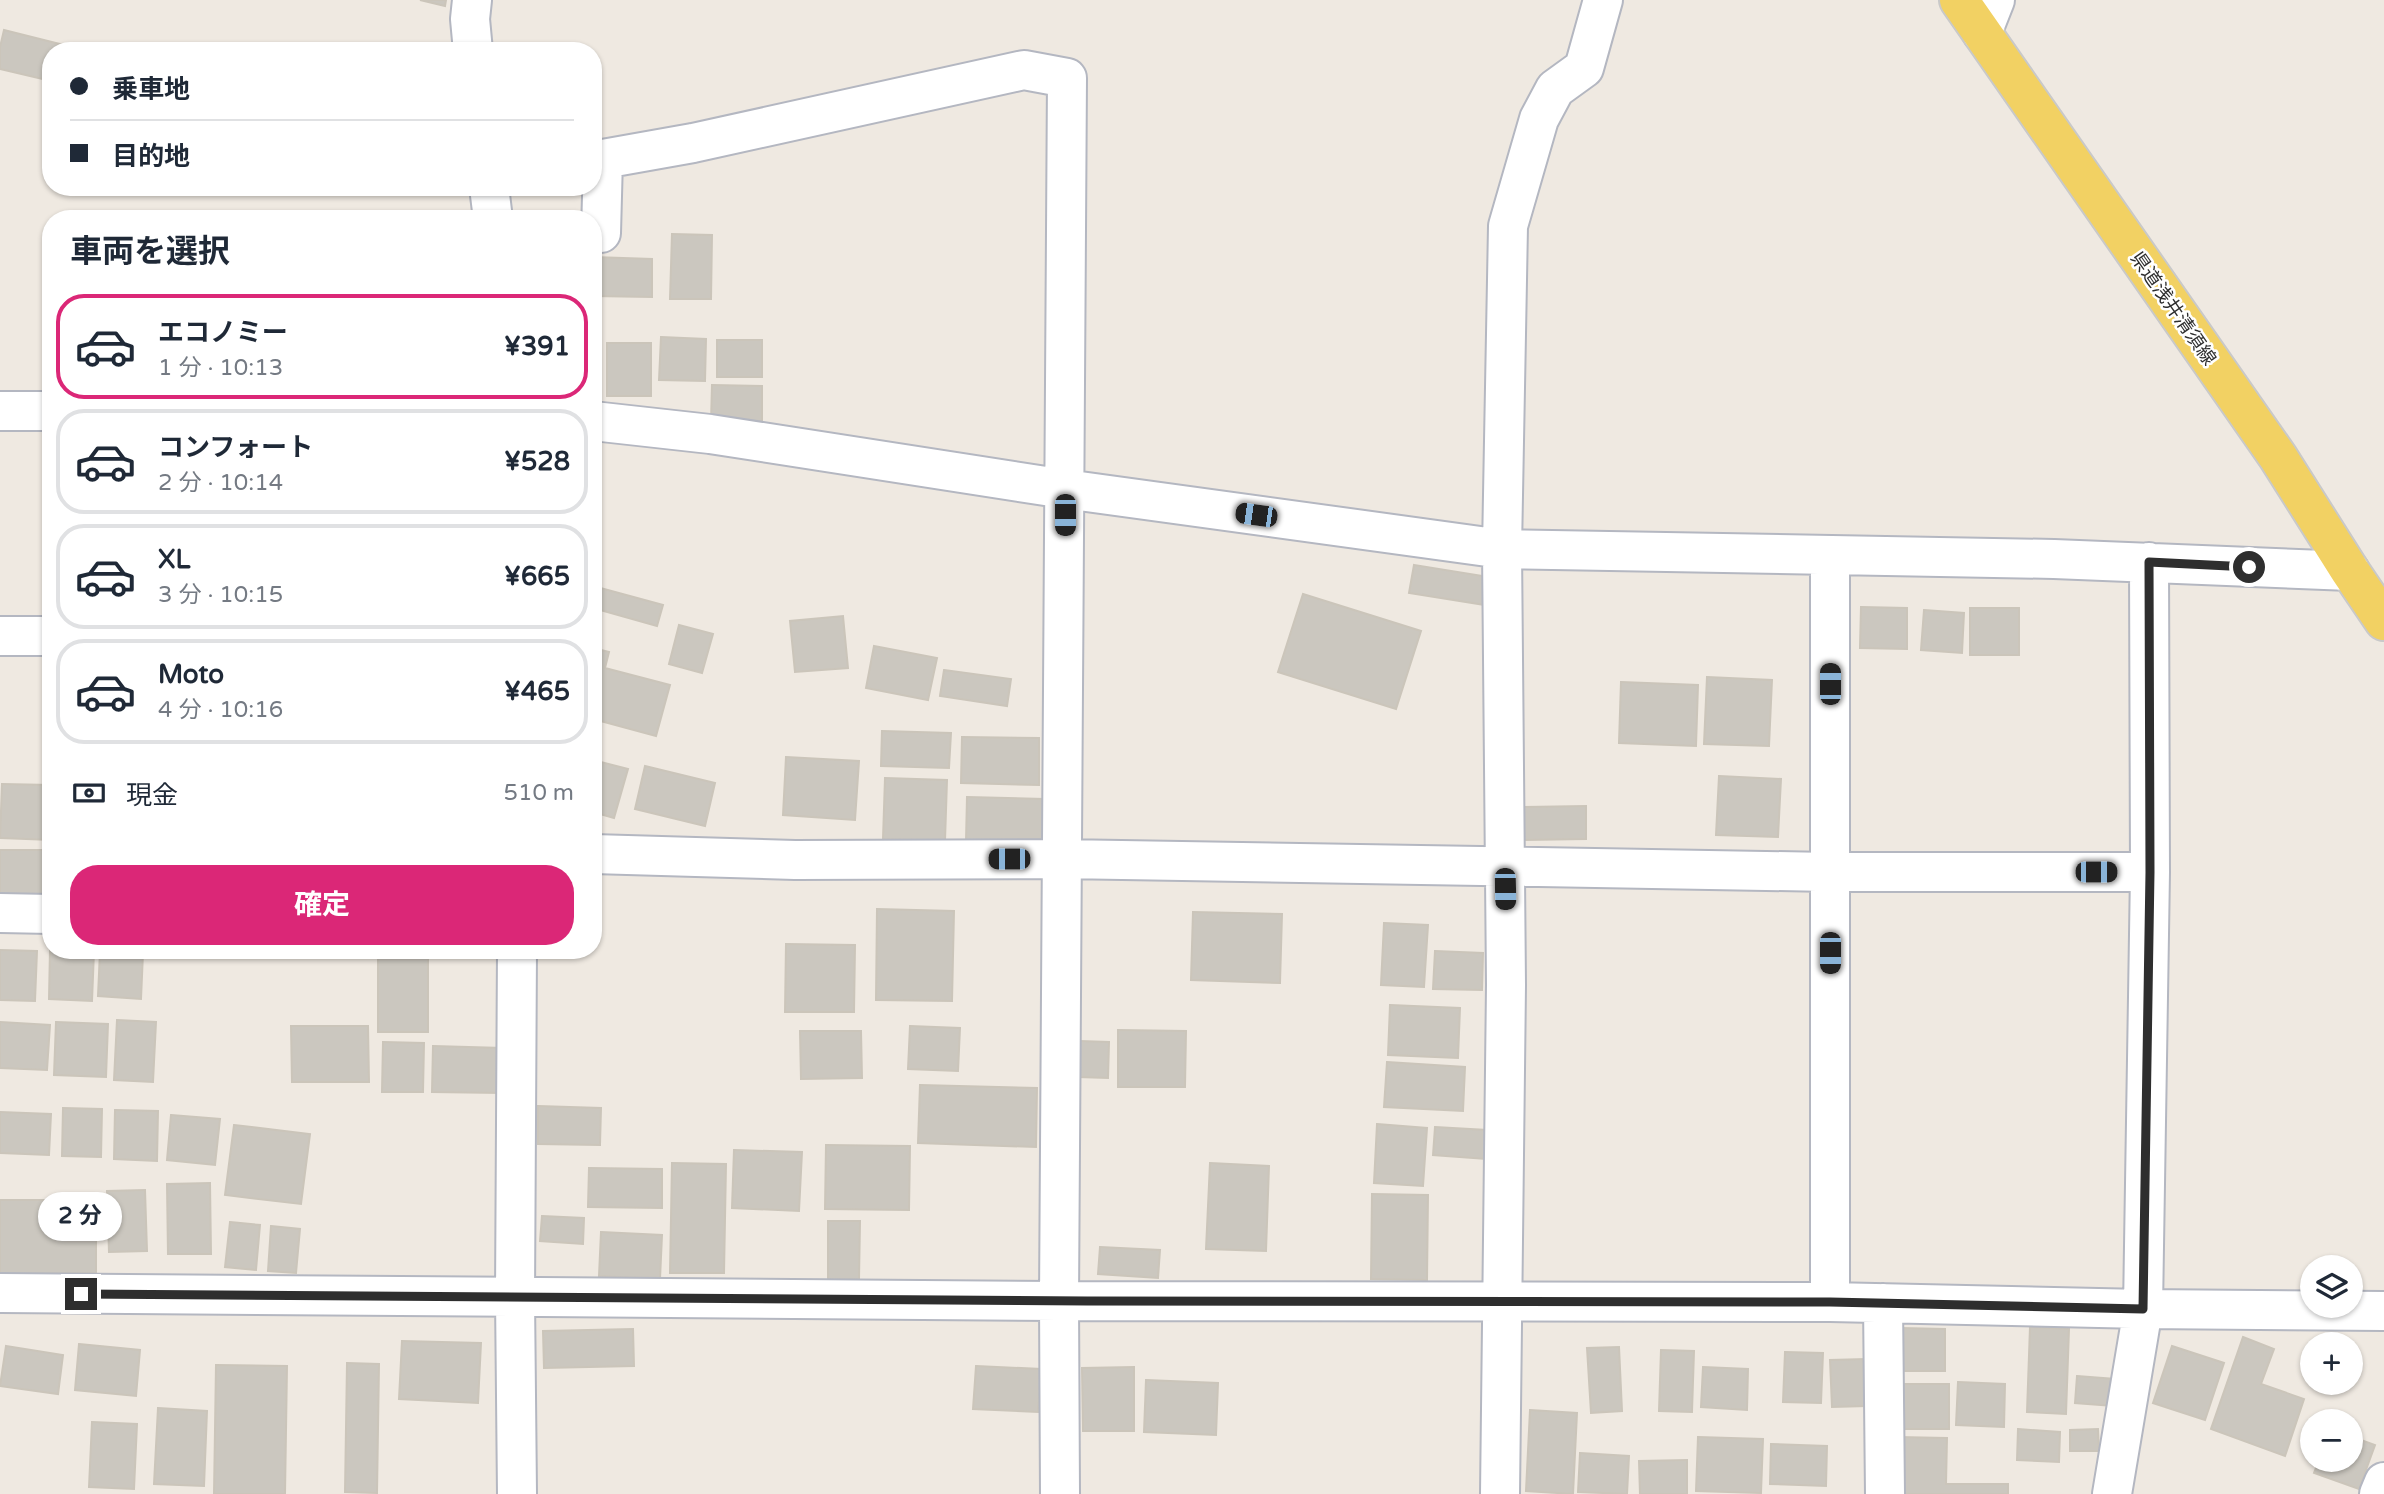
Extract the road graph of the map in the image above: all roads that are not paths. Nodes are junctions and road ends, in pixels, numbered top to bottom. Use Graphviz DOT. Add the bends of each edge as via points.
graph roads {
  1 [pos="472,0"];
  2 [pos="1603,0"];
  3 [pos="1959,0"];
  4 [pos="1988,17"];
  5 [pos="473,42"];
  6 [pos="602,196"];
  7 [pos="0,411"];
  8 [pos="42,411"];
  9 [pos="602,422"];
  10 [pos="1065,489"];
  11 [pos="1502,549"];
  12 [pos="1830,555"];
  13 [pos="2149,562"];
  14 [pos="2350,571"];
  15 [pos="2384,621"];
  16 [pos="0,636"];
  17 [pos="42,636"];
  18 [pos="602,854"];
  19 [pos="1062,859"];
  20 [pos="1505,865"];
  21 [pos="1830,872"];
  22 [pos="2150,872"];
  23 [pos="0,913"];
  24 [pos="42,914"];
  25 [pos="517,959"];
  26 [pos="0,1293"];
  27 [pos="515,1297"];
  28 [pos="1059,1301"];
  29 [pos="1503,1302"];
  30 [pos="1830,1302"];
  31 [pos="1883,1303"];
  32 [pos="2143,1309"];
  33 [pos="2384,1311"];
  34 [pos="2384,1482"];
  35 [pos="517,1494"];
  36 [pos="1060,1494"];
  37 [pos="1500,1494"];
  38 [pos="1885,1494"];
  39 [pos="2112,1494"];
  40 [pos="2379,1494"];
  1 -- 5 [label="street"];
  2 -- 11 [label="street" via="1584,68 1555,89 1539,119 1508,226"];
  3 -- 4 [label="main road, 県道浅井清須線"];
  4 -- 14 [label="main road, 県道浅井清須線"];
  6 -- 10 [label="street" via="603,159 1024,71 1067,78"];
  7 -- 8 [label="street"];
  9 -- 10 [label="street" via="710,434"];
  10 -- 11 [label="street"];
  10 -- 19 [label="street"];
  11 -- 12 [label="street"];
  11 -- 20 [label="street"];
  12 -- 13 [label="street"];
  12 -- 21 [label="street"];
  13 -- 14 [label="street"];
  13 -- 22 [label="street"];
  14 -- 15 [label="main road, 県道浅井清須線"];
  16 -- 17 [label="street"];
  18 -- 19 [label="street" via="795,860"];
  19 -- 20 [label="street"];
  19 -- 28 [label="street"];
  20 -- 21 [label="street"];
  20 -- 29 [label="street"];
  21 -- 22 [label="street"];
  21 -- 30 [label="street"];
  22 -- 32 [label="street"];
  23 -- 24 [label="street"];
  25 -- 27 [label="street"];
  26 -- 27 [label="street"];
  27 -- 28 [label="street"];
  27 -- 35 [label="street"];
  28 -- 29 [label="street"];
  28 -- 36 [label="street"];
  29 -- 30 [label="street"];
  29 -- 37 [label="street"];
  30 -- 31 [label="street"];
  31 -- 32 [label="street"];
  31 -- 38 [label="street"];
  32 -- 33 [label="street"];
  32 -- 39 [label="street"];
  34 -- 40 [label="street"];
}
